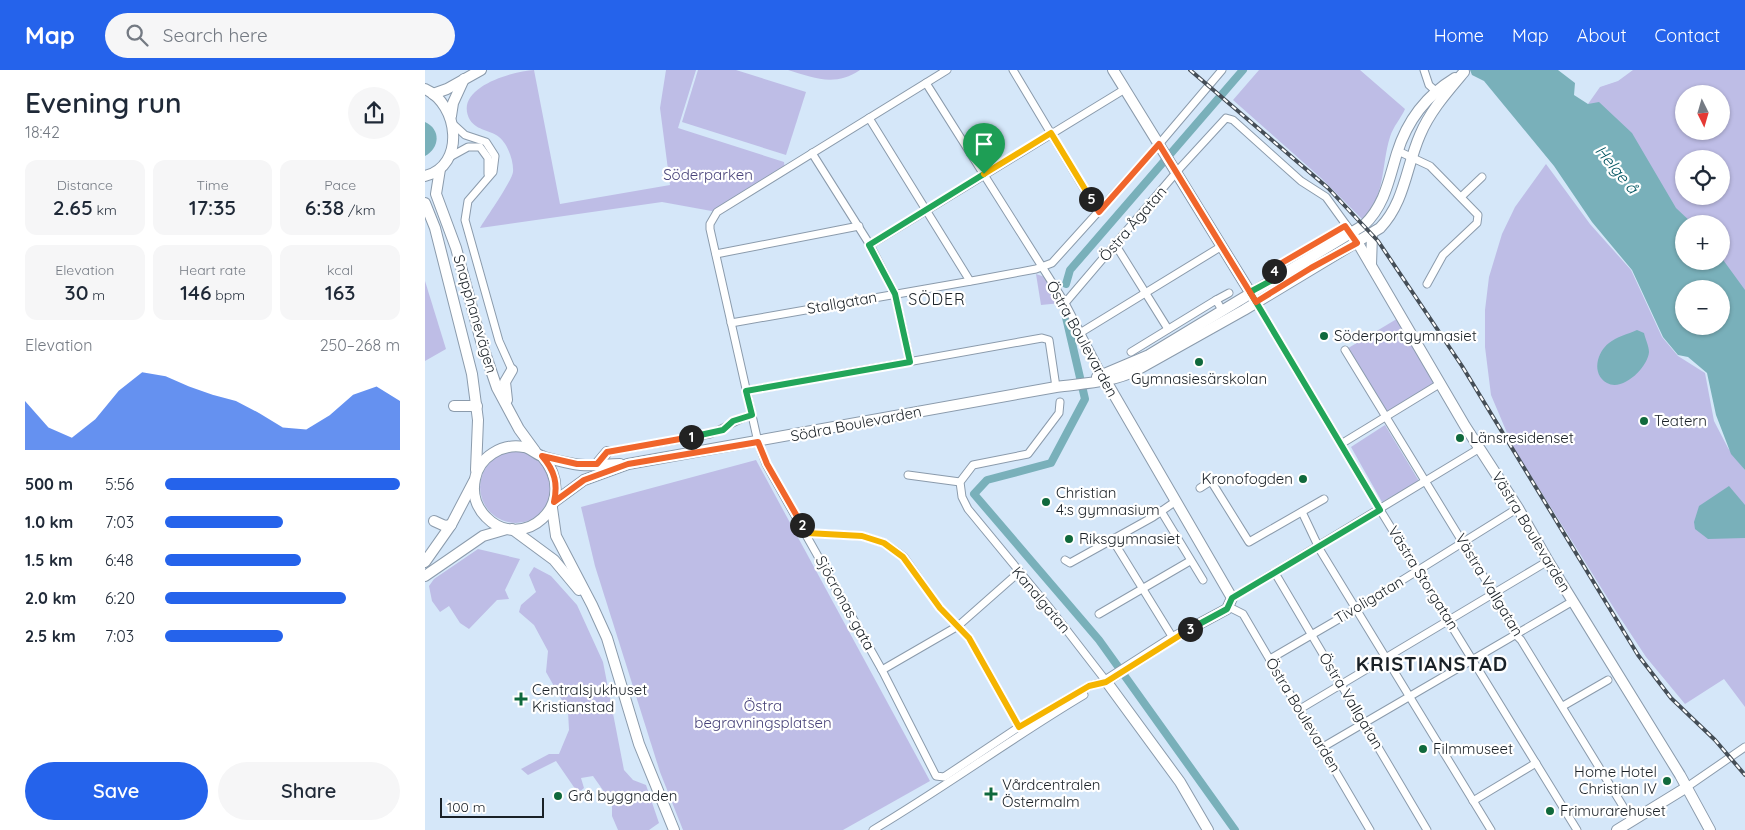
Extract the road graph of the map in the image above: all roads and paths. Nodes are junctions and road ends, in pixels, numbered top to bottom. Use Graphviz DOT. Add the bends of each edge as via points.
graph roads {
  1 [pos="481,70"];
  2 [pos="947,70"];
  3 [pos="1013,70"];
  4 [pos="1113,70"];
  5 [pos="1222,70"];
  6 [pos="1425,70"];
  7 [pos="1465,71"];
  8 [pos="465,78"];
  9 [pos="926,83"];
  10 [pos="1125,89"];
  11 [pos="429,92"];
  12 [pos="1439,94"];
  13 [pos="869,118"];
  14 [pos="452,120"];
  15 [pos="1051,133"];
  16 [pos="1160,147"];
  17 [pos="1398,151"];
  18 [pos="812,153"];
  19 [pos="1412,157"];
  20 [pos="448,158"];
  21 [pos="440,169"];
  22 [pos="1175,169"];
  23 [pos="984,174"];
  24 [pos="425,176"];
  25 [pos="1482,177"];
  26 [pos="487,180"];
  27 [pos="1461,197"];
  28 [pos="425,203"];
  29 [pos="926,210"];
  30 [pos="1099,212"];
  31 [pos="859,226"];
  32 [pos="1348,229"];
  33 [pos="1372,234"];
  34 [pos="1357,243"];
  35 [pos="1115,244"];
  36 [pos="869,245"];
  37 [pos="1222,246"];
  38 [pos="716,254"];
  39 [pos="1371,266"];
  40 [pos="1042,267"];
  41 [pos="970,281"];
  42 [pos="1427,284"];
  43 [pos="1250,292"];
  44 [pos="1145,293"];
  45 [pos="1229,293"];
  46 [pos="895,294"];
  47 [pos="1216,300"];
  48 [pos="1256,302"];
  49 [pos="1065,303"];
  50 [pos="1222,310"];
  51 [pos="731,323"];
  52 [pos="1168,330"];
  53 [pos="1080,333"];
  54 [pos="1345,350"];
  55 [pos="1131,352"];
  56 [pos="910,362"];
  57 [pos="512,370"];
  58 [pos="1104,378"];
  59 [pos="1441,383"];
  60 [pos="1056,387"];
  61 [pos="746,391"];
  62 [pos="1060,402"];
  63 [pos="454,406"];
  64 [pos="477,406"];
  65 [pos="510,414"];
  66 [pos="752,415"];
  67 [pos="1386,416"];
  68 [pos="758,442"];
  69 [pos="1341,444"];
  70 [pos="1480,448"];
  71 [pos="607,452"];
  72 [pos="539,454"];
  73 [pos="597,464"];
  74 [pos="628,464"];
  75 [pos="908,475"];
  76 [pos="475,476"];
  77 [pos="1426,481"];
  78 [pos="961,482"];
  79 [pos="1200,488"];
  80 [pos="1324,499"];
  81 [pos="1176,501"];
  82 [pos="553,505"];
  83 [pos="1518,508"];
  84 [pos="1380,510"];
  85 [pos="1161,511"];
  86 [pos="1302,512"];
  87 [pos="434,521"];
  88 [pos="451,525"];
  89 [pos="509,529"];
  90 [pos="807,533"];
  91 [pos="1112,539"];
  92 [pos="1463,542"];
  93 [pos="1319,547"];
  94 [pos="1065,560"];
  95 [pos="1190,561"];
  96 [pos="1548,561"];
  97 [pos="425,562"];
  98 [pos="1417,571"];
  99 [pos="1018,572"];
  100 [pos="1275,573"];
  101 [pos="425,576"];
  102 [pos="1203,580"];
  103 [pos="1142,588"];
  104 [pos="1492,594"];
  105 [pos="1573,601"];
  106 [pos="1231,603"];
  107 [pos="592,605"];
  108 [pos="1356,609"];
  109 [pos="1099,614"];
  110 [pos="1449,619"];
  111 [pos="957,626"];
  112 [pos="1311,635"];
  113 [pos="1516,636"];
  114 [pos="1173,638"];
  115 [pos="1386,657"];
  116 [pos="1270,659"];
  117 [pos="1474,660"];
  118 [pos="883,670"];
  119 [pos="1608,680"];
  120 [pos="1106,682"];
  121 [pos="1341,685"];
  122 [pos="1410,696"];
  123 [pos="1563,706"];
  124 [pos="1300,709"];
  125 [pos="1364,723"];
  126 [pos="1019,727"];
  127 [pos="1323,747"];
  128 [pos="1745,747"];
  129 [pos="1536,763"];
  130 [pos="1687,787"];
  131 [pos="1473,801"];
  132 [pos="1633,821"];
  133 [pos="674,830"];
  134 [pos="873,830"];
  135 [pos="1208,830"];
  136 [pos="1370,830"];
  137 [pos="1427,830"];
  138 [pos="1491,830"];
  139 [pos="1577,830"];
  140 [pos="1617,830"];
  141 [pos="1710,830"];
  1 -- 8 [label="main road"];
  2 -- 9 [label="street"];
  3 -- 15 [label="street"];
  4 -- 10 [label="main road, Västra Storgatan"];
  5 -- 16 [label="street"];
  6 -- 12 [label="street" via="1429,85"];
  7 -- 12 [label="main road"];
  8 -- 11 [label="main road"];
  8 -- 14 [label="main road" via="453,103"];
  9 -- 13 [label="street"];
  9 -- 23 [label="street, Östra Boulevarden"];
  10 -- 15 [label="street"];
  10 -- 16 [label="main road, Västra Storgatan"];
  11 -- 14 [label="main road" via="442,101"];
  12 -- 17 [label="main road, Södra Boulevarden" via="1412,121"];
  12 -- 19 [label="main road, Södra Boulevarden"];
  13 -- 18 [label="street"];
  13 -- 29 [label="street"];
  14 -- 20 [label="main road" via="453,141"];
  14 -- 26 [label="street" via="465,134 491,147 495,167"];
  15 -- 23 [label="street"];
  15 -- 30 [label="street"];
  16 -- 22 [label="main road, Västra Storgatan"];
  16 -- 30 [label="street"];
  17 -- 19 [label="street"];
  17 -- 32 [label="main road, Södra Boulevarden" via="1384,199 1373,216"];
  18 -- 31 [label="street"];
  18 -- 38 [label="street, Sjöcronas gata" via="717,212 710,224"];
  19 -- 27 [label="street" via="1430,166"];
  19 -- 33 [label="main road, Södra Boulevarden" via="1394,211"];
  20 -- 21 [label="main road"];
  20 -- 26 [label="street" via="467,146 480,147 490,162"];
  21 -- 24 [label="main road"];
  21 -- 65 [label="main road, Snapphanevägen" via="435,188 437,199 456,248 481,341"];
  22 -- 32 [label="street, Östra Ågatan" via="1221,122 1226,118 1233,120 1301,181 1326,197"];
  22 -- 35 [label="street, Östra Ågatan"];
  22 -- 37 [label="main road, Västra Storgatan"];
  23 -- 29 [label="street"];
  23 -- 40 [label="street, Östra Boulevarden"];
  25 -- 27 [label="street"];
  26 -- 57 [label="street" via="466,206 466,226 499,341"];
  27 -- 42 [label="street" via="1478,215 1477,223 1440,259"];
  28 -- 64 [label="main road, Snapphanevägen" via="435,228 459,319"];
  29 -- 36 [label="street"];
  29 -- 41 [label="street"];
  30 -- 40 [label="street" via="1052,263"];
  31 -- 36 [label="street"];
  31 -- 38 [label="street"];
  32 -- 34 [label="main road, Västra Boulevarden"];
  32 -- 43 [label="main road, Södra Boulevarden"];
  33 -- 34 [label="main road, Södra Boulevarden"];
  33 -- 39 [label="main road"];
  34 -- 39 [label="main road, Västra Boulevarden"];
  34 -- 48 [label="main road, Södra Boulevarden"];
  35 -- 44 [label="street"];
  35 -- 49 [label="street, Östra Ågatan"];
  36 -- 46 [label="street"];
  37 -- 43 [label="main road, Västra Storgatan"];
  37 -- 44 [label="street"];
  38 -- 51 [label="street, Sjöcronas gata"];
  39 -- 59 [label="main road, Västra Boulevarden"];
  40 -- 41 [label="street, Stallgatan"];
  40 -- 49 [label="street, Östra Boulevarden"];
  41 -- 46 [label="street, Stallgatan"];
  43 -- 48 [label="main road, Västra Storgatan"];
  43 -- 50 [label="main road, Södra Boulevarden"];
  44 -- 52 [label="street"];
  44 -- 53 [label="street"];
  45 -- 47 [label="street"];
  46 -- 51 [label="street, Stallgatan"];
  46 -- 56 [label="street"];
  47 -- 50 [label="street"];
  47 -- 52 [label="street"];
  48 -- 58 [label="main road, Södra Boulevarden" via="1137,370"];
  48 -- 69 [label="street, Västra Storgatan"];
  49 -- 53 [label="street, Östra Boulevarden"];
  50 -- 58 [label="main road, Södra Boulevarden" via="1149,355"];
  51 -- 61 [label="street, Sjöcronas gata"];
  52 -- 55 [label="street"];
  53 -- 58 [label="street, Östra Boulevarden"];
  54 -- 67 [label="street, Västra Vallgatan"];
  56 -- 60 [label="street" via="1042,338 1049,340"];
  56 -- 61 [label="street"];
  57 -- 65 [label="main road" via="505,382"];
  58 -- 60 [label="main road, Södra Boulevarden"];
  58 -- 81 [label="main road, Östra Boulevarden"];
  59 -- 67 [label="street"];
  59 -- 70 [label="main road, Västra Boulevarden"];
  60 -- 68 [label="main road, Södra Boulevarden"];
  61 -- 66 [label="street, Sjöcronas gata"];
  62 -- 78 [label="street" via="1059,413 1028,454 973,465"];
  63 -- 64 [label="main road"];
  64 -- 76 [label="main road, Snapphanevägen"];
  65 -- 72 [label="main road, Snapphanevägen"];
  66 -- 68 [label="street, Sjöcronas gata"];
  66 -- 71 [label="street" via="710,434"];
  67 -- 69 [label="street"];
  67 -- 77 [label="street, Västra Vallgatan"];
  68 -- 74 [label="main road, Södra Boulevarden"];
  68 -- 90 [label="street, Sjöcronas gata" via="767,464"];
  69 -- 84 [label="street, Västra Storgatan"];
  70 -- 77 [label="street"];
  70 -- 83 [label="main road, Västra Boulevarden"];
  71 -- 73 [label="main road"];
  72 -- 73 [label="main road, Södra Boulevarden" via="577,464"];
  72 -- 76 [label="main road" via="518,447 501,449 491,454"];
  72 -- 82 [label="main road" via="551,466 555,478 557,490"];
  73 -- 74 [label="main road, Södra Boulevarden"];
  74 -- 82 [label="main road, Södra Boulevarden" via="584,480"];
  75 -- 78 [label="street"];
  76 -- 88 [label="main road"];
  76 -- 89 [label="main road" via="476,501 481,511 488,519"];
  77 -- 84 [label="street"];
  77 -- 92 [label="street, Västra Vallgatan"];
  78 -- 99 [label="street, Kanalgatan" via="962,498 968,509"];
  79 -- 86 [label="street" via="1211,481 1249,542"];
  80 -- 86 [label="street"];
  81 -- 85 [label="street"];
  81 -- 106 [label="main road, Östra Boulevarden"];
  82 -- 89 [label="main road" via="535,524"];
  82 -- 107 [label="main road" via="556,536"];
  83 -- 92 [label="street, Tivoligatan"];
  83 -- 96 [label="main road, Västra Boulevarden"];
  84 -- 93 [label="street"];
  84 -- 98 [label="street, Västra Storgatan"];
  85 -- 91 [label="street"];
  85 -- 95 [label="street"];
  86 -- 93 [label="street"];
  87 -- 88 [label="main road"];
  88 -- 97 [label="main road"];
  89 -- 101 [label="main road" via="483,536"];
  89 -- 107 [label="main road" via="554,560"];
  90 -- 111 [label="street" via="862,536 884,543 903,557"];
  90 -- 118 [label="street, Sjöcronas gata"];
  91 -- 94 [label="street" via="1070,563"];
  91 -- 103 [label="street"];
  92 -- 98 [label="street, Tivoligatan"];
  92 -- 104 [label="street, Västra Vallgatan"];
  93 -- 100 [label="street"];
  93 -- 108 [label="street"];
  95 -- 102 [label="street"];
  95 -- 103 [label="street"];
  96 -- 104 [label="street"];
  96 -- 105 [label="main road, Västra Boulevarden"];
  98 -- 108 [label="street, Tivoligatan"];
  98 -- 110 [label="street, Västra Storgatan"];
  99 -- 111 [label="street"];
  99 -- 120 [label="street, Kanalgatan"];
  100 -- 106 [label="street"];
  100 -- 112 [label="street, Östra Vallgatan"];
  103 -- 109 [label="street"];
  103 -- 114 [label="street"];
  104 -- 110 [label="street"];
  104 -- 113 [label="street, Västra Vallgatan"];
  105 -- 113 [label="street"];
  105 -- 130 [label="main road, Västra Boulevarden"];
  106 -- 114 [label="main road"];
  106 -- 116 [label="street, Östra Boulevarden" via="1243,614"];
  107 -- 133 [label="main road" via="607,638 639,744"];
  108 -- 112 [label="street, Tivoligatan"];
  108 -- 115 [label="street"];
  110 -- 115 [label="street"];
  110 -- 117 [label="street, Västra Storgatan"];
  111 -- 118 [label="street"];
  111 -- 126 [label="street" via="969,638"];
  112 -- 116 [label="street, Tivoligatan"];
  112 -- 121 [label="street, Östra Vallgatan"];
  113 -- 117 [label="street"];
  113 -- 123 [label="street, Västra Vallgatan"];
  114 -- 120 [label="main road"];
  115 -- 121 [label="street"];
  115 -- 122 [label="street"];
  116 -- 124 [label="street, Östra Boulevarden"];
  117 -- 122 [label="street"];
  117 -- 129 [label="street, Västra Storgatan"];
  118 -- 126 [label="street, Sjöcronas gata" via="936,776 944,777"];
  119 -- 123 [label="street"];
  120 -- 126 [label="street" via="1089,686"];
  120 -- 134 [label="street" via="1033,725 942,788"];
  120 -- 135 [label="main road, Kanalgatan" via="1180,782"];
  121 -- 124 [label="street"];
  121 -- 125 [label="street, Östra Vallgatan"];
  122 -- 125 [label="street"];
  122 -- 131 [label="street"];
  123 -- 132 [label="street, Västra Vallgatan"];
  124 -- 127 [label="street, Östra Boulevarden"];
  125 -- 127 [label="street"];
  125 -- 137 [label="street, Östra Vallgatan"];
  127 -- 136 [label="street, Östra Boulevarden"];
  128 -- 130 [label="street"];
  129 -- 131 [label="street"];
  129 -- 139 [label="street, Västra Storgatan"];
  130 -- 132 [label="main road"];
  130 -- 141 [label="main road, Västra Boulevarden"];
  131 -- 138 [label="street"];
  132 -- 140 [label="main road"];
}
